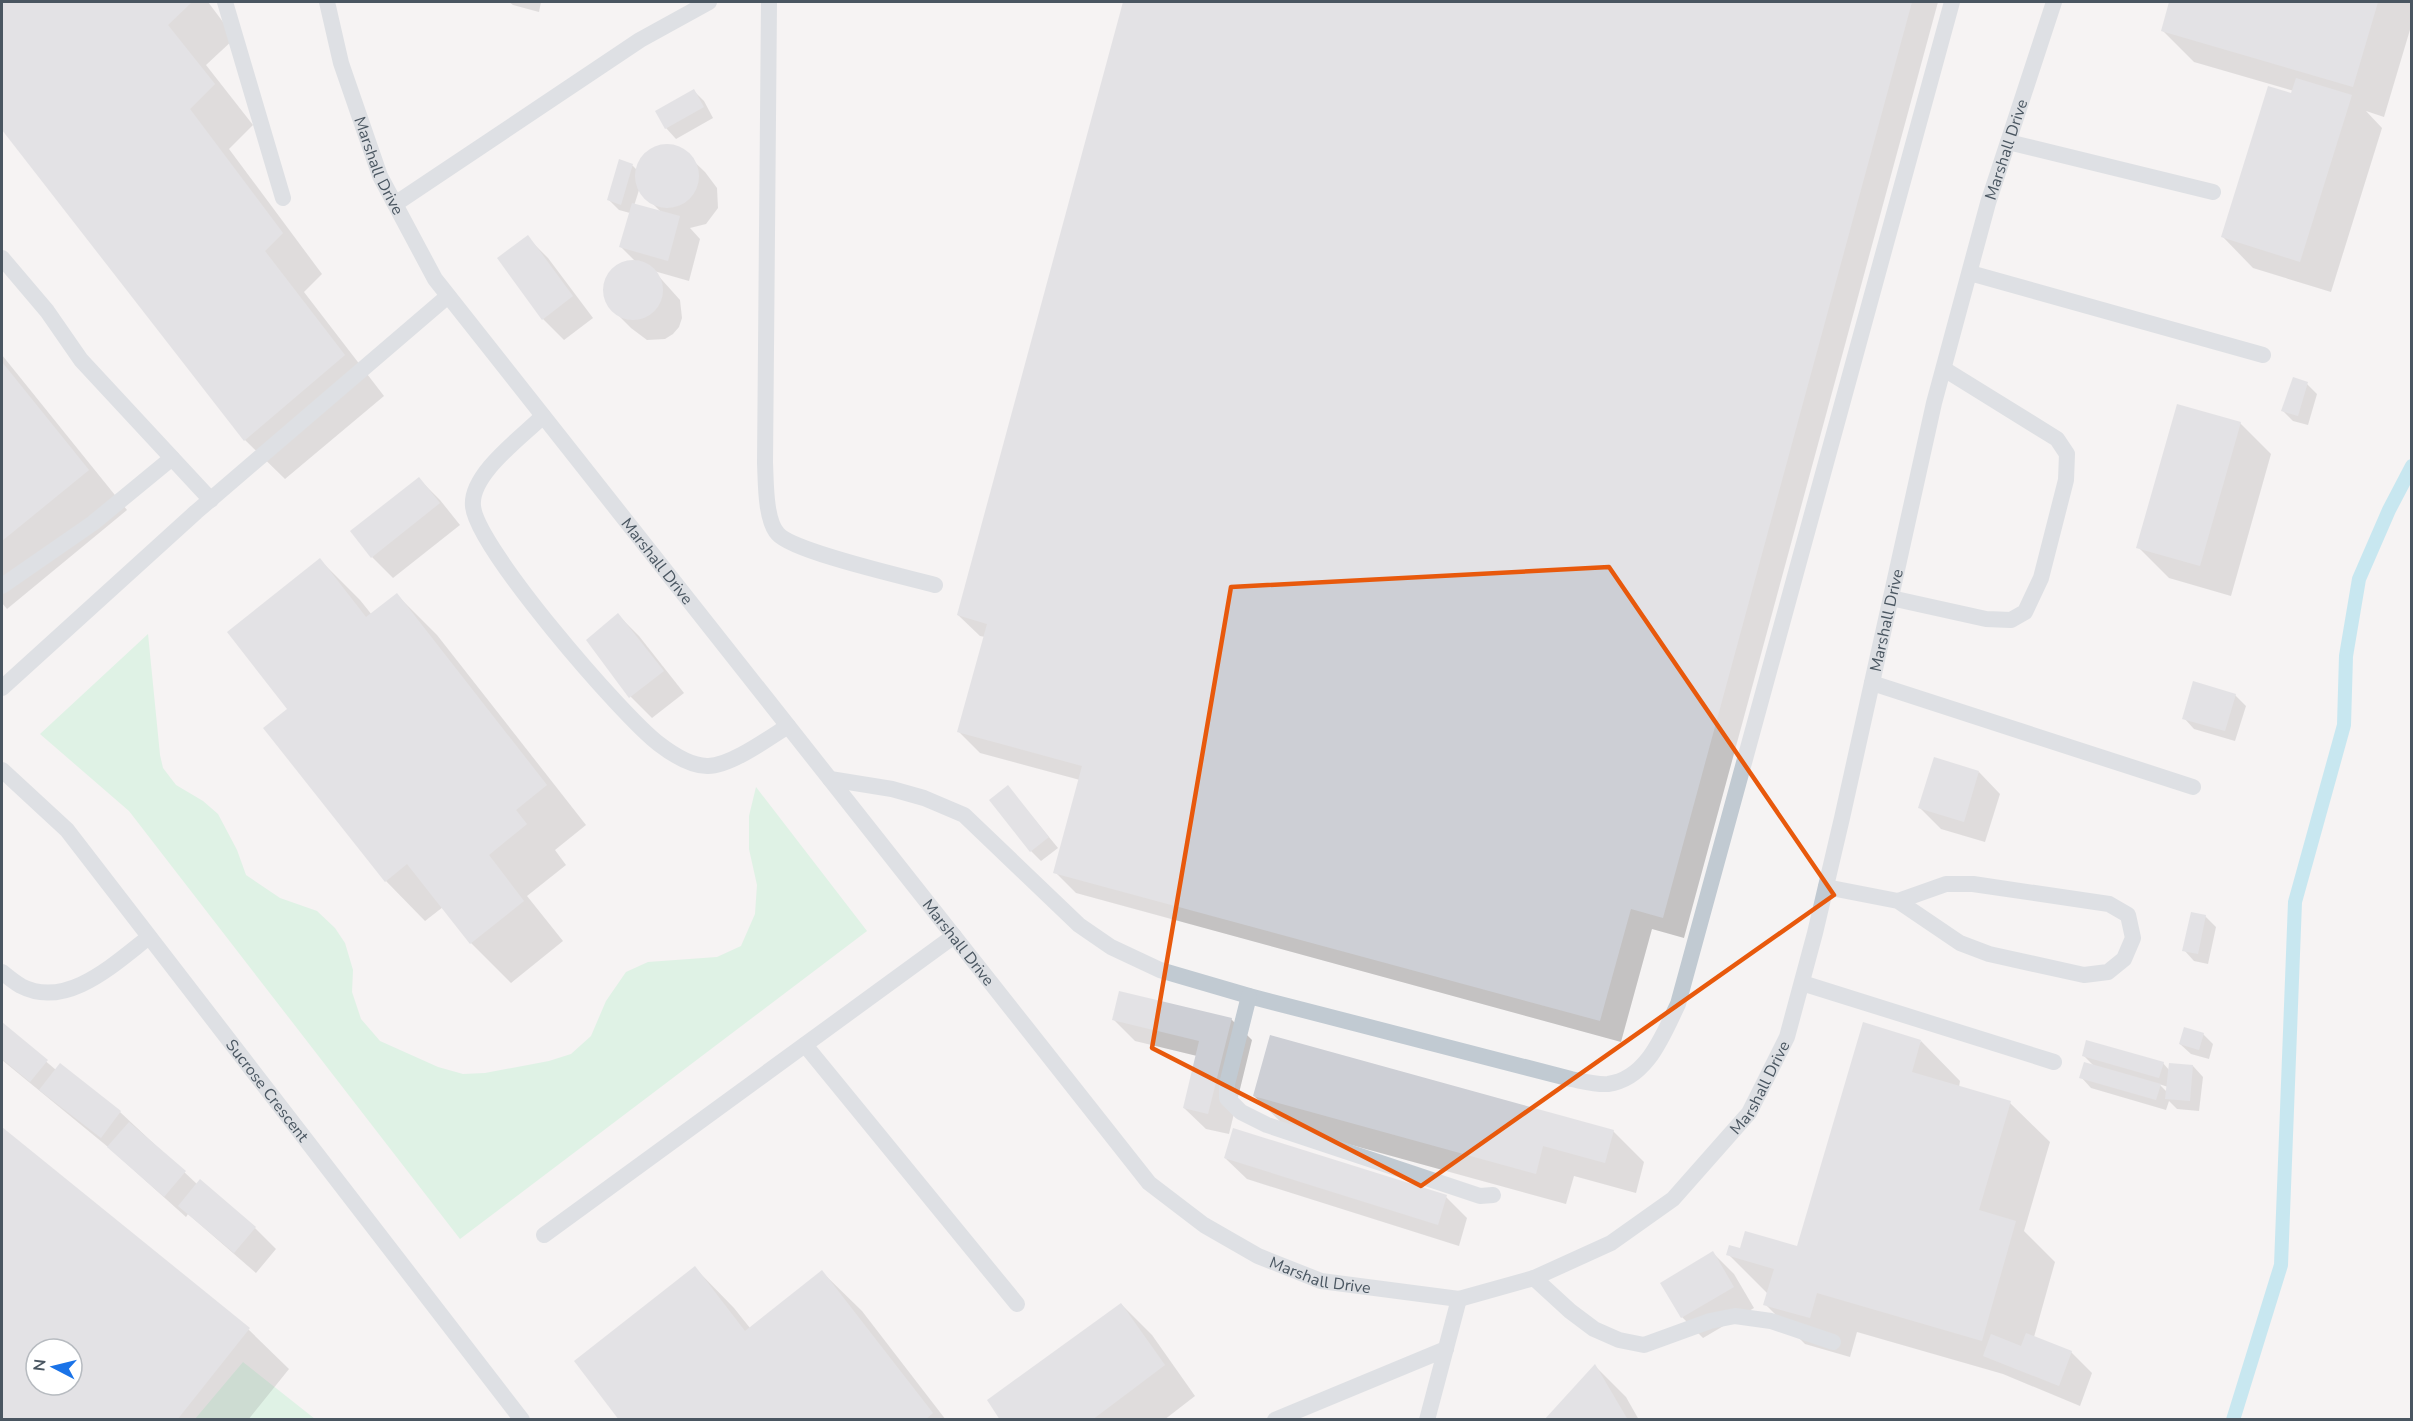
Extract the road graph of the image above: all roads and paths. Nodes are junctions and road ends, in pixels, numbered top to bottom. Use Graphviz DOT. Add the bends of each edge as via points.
graph roads {
  1 [pos="225,2"];
  2 [pos="327,2"];
  3 [pos="709,2"];
  4 [pos="769,2"];
  5 [pos="1952,2"];
  6 [pos="2054,2"];
  7 [pos="2008,142"];
  8 [pos="2213,192"];
  9 [pos="284,198"];
  10 [pos="395,204"];
  11 [pos="2,258"];
  12 [pos="1970,273"];
  13 [pos="448,296"];
  14 [pos="2263,355"];
  15 [pos="1944,369"];
  16 [pos="543,416"];
  17 [pos="172,458"];
  18 [pos="211,500"];
  19 [pos="935,585"];
  20 [pos="2,586"];
  21 [pos="1891,598"];
  22 [pos="1872,683"];
  23 [pos="2,688"];
  24 [pos="788,726"];
  25 [pos="2,770"];
  26 [pos="830,779"];
  27 [pos="2193,787"];
  28 [pos="1826,887"];
  29 [pos="1898,901"];
  30 [pos="954,936"];
  31 [pos="149,937"];
  32 [pos="2,972"];
  33 [pos="1802,983"];
  34 [pos="1249,996"];
  35 [pos="805,1046"];
  36 [pos="2054,1062"];
  37 [pos="1493,1195"];
  38 [pos="544,1235"];
  39 [pos="1534,1278"];
  40 [pos="1459,1299"];
  41 [pos="1017,1304"];
  42 [pos="1833,1342"];
  43 [pos="1446,1349"];
  44 [pos="522,1419"];
  45 [pos="1275,1419"];
  46 [pos="1427,1419"];
  1 -- 9 [label="lane"];
  2 -- 10 [label="lane, Marshall Drive" via="341,63 380,176"];
  3 -- 10 [label="lane" via="640,40"];
  4 -- 19 [label="lane" via="765,463 769,514 778,534 800,547"];
  5 -- 34 [label="lane" via="1678,1004 1648,1058 1624,1080 1605,1084 1571,1079"];
  6 -- 7 [label="lane, Marshall Drive"];
  7 -- 8 [label="lane"];
  7 -- 12 [label="lane, Marshall Drive"];
  10 -- 13 [label="lane, Marshall Drive"];
  11 -- 17 [label="lane" via="47,311 81,360"];
  12 -- 14 [label="lane"];
  12 -- 15 [label="lane, Marshall Drive"];
  13 -- 16 [label="lane, Marshall Drive"];
  13 -- 18 [label="lane"];
  15 -- 21 [label="lane, Marshall Drive"];
  15 -- 21 [label="lane" via="2057,439 2067,454 2066,480 2041,578 2025,612 2011,620 1986,619"];
  16 -- 24 [label="lane, Marshall Drive"];
  16 -- 24 [label="lane" via="486,471 476,486 473,506 479,527 537,610 616,704 657,743 685,761 708,766 733,759"];
  17 -- 18 [label="lane"];
  17 -- 20 [label="lane" via="93,523"];
  18 -- 23 [label="lane"];
  21 -- 22 [label="lane, Marshall Drive"];
  22 -- 27 [label="lane"];
  22 -- 28 [label="lane, Marshall Drive"];
  24 -- 26 [label="lane, Marshall Drive"];
  25 -- 31 [label="lane, Sucrose Crescent" via="67,830"];
  26 -- 30 [label="lane, Marshall Drive"];
  26 -- 34 [label="lane" via="892,789 964,816 1079,925 1111,947 1160,970"];
  28 -- 29 [label="lane"];
  28 -- 33 [label="lane, Marshall Drive"];
  29 -- 29 [label="lane" via="1946,884 1973,884 2098,902 2128,915 2133,938 2124,958 2108,972 2084,975 1989,954 1960,943"];
  30 -- 35 [label="lane"];
  30 -- 40 [label="lane, Marshall Drive" via="1149,1183 1204,1225 1258,1256 1321,1281"];
  31 -- 32 [label="lane" via="94,979 71,988 48,992 22,987"];
  31 -- 44 [label="lane, Sucrose Crescent"];
  33 -- 36 [label="lane"];
  33 -- 39 [label="lane, Marshall Drive" via="1787,1037 1749,1113 1673,1199 1611,1243"];
  34 -- 37 [label="lane" via="1227,1084 1227,1098 1241,1112 1267,1125 1480,1196"];
  35 -- 38 [label="lane"];
  35 -- 41 [label="lane"];
  39 -- 40 [label="lane, Marshall Drive"];
  39 -- 42 [label="lane" via="1594,1329 1619,1340 1644,1345 1735,1316 1771,1321"];
  40 -- 43 [label="lane"];
  43 -- 45 [label="lane"];
  43 -- 46 [label="lane"];
}
